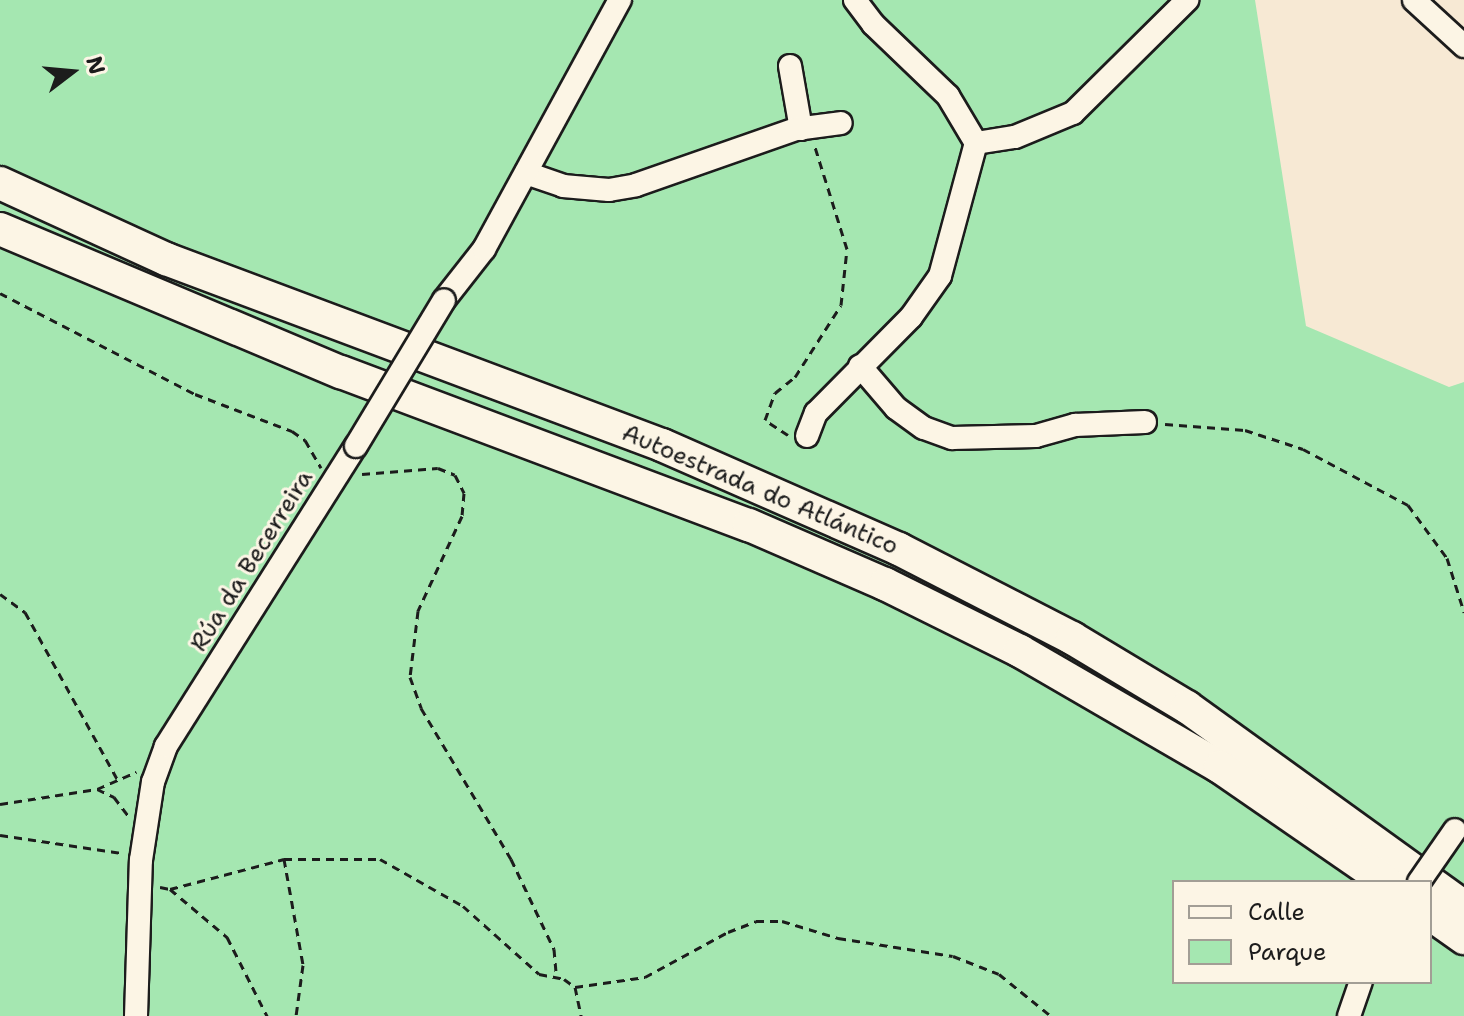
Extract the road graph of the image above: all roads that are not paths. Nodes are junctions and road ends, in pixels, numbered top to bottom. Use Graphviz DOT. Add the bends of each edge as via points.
graph roads {
  1 [pos="620,0"];
  2 [pos="855,0"];
  3 [pos="1187,0"];
  4 [pos="1414,0"];
  5 [pos="1464,46"];
  6 [pos="790,66"];
  7 [pos="841,123"];
  8 [pos="805,128"];
  9 [pos="976,143"];
  10 [pos="526,173"];
  11 [pos="0,183"];
  12 [pos="0,229"];
  13 [pos="860,366"];
  14 [pos="1145,422"];
  15 [pos="807,436"];
  16 [pos="1460,827"];
  17 [pos="1384,880"];
  18 [pos="1420,880"];
  19 [pos="1427,880"];
  20 [pos="1432,884"];
  21 [pos="1464,907"];
  22 [pos="1432,915"];
  23 [pos="1464,938"];
  24 [pos="1360,984"];
  25 [pos="136,1016"];
  26 [pos="1349,1016"];
  1 -- 10 [label="street, Rúa da Becerreira"];
  2 -- 9 [label="street" via="948,96"];
  3 -- 9 [label="street" via="1073,113 1015,137"];
  4 -- 5 [label="street"];
  6 -- 8 [label="street"];
  7 -- 8 [label="street"];
  8 -- 10 [label="street" via="609,190 563,186"];
  9 -- 13 [label="street" via="940,276 911,317"];
  10 -- 25 [label="street, Rúa da Becerreira, bridge" via="484,249 444,300 159,764 143,850"];
  11 -- 19 [label="highway, Autoestrada do Atlántico" via="166,259 662,445 899,549 1072,638 1187,707"];
  12 -- 17 [label="highway, Autoestrada do Atlántico" via="341,372 749,525 885,584 1020,651 1220,767"];
  13 -- 14 [label="street" via="896,408 924,428 952,438 1036,436 1075,425"];
  13 -- 15 [label="street" via="816,413"];
  16 -- 18 [label="street, bridge"];
  20 -- 21 [label="highway, Autoestrada do Atlántico"];
  22 -- 23 [label="highway"];
  24 -- 26 [label="street"];
}
